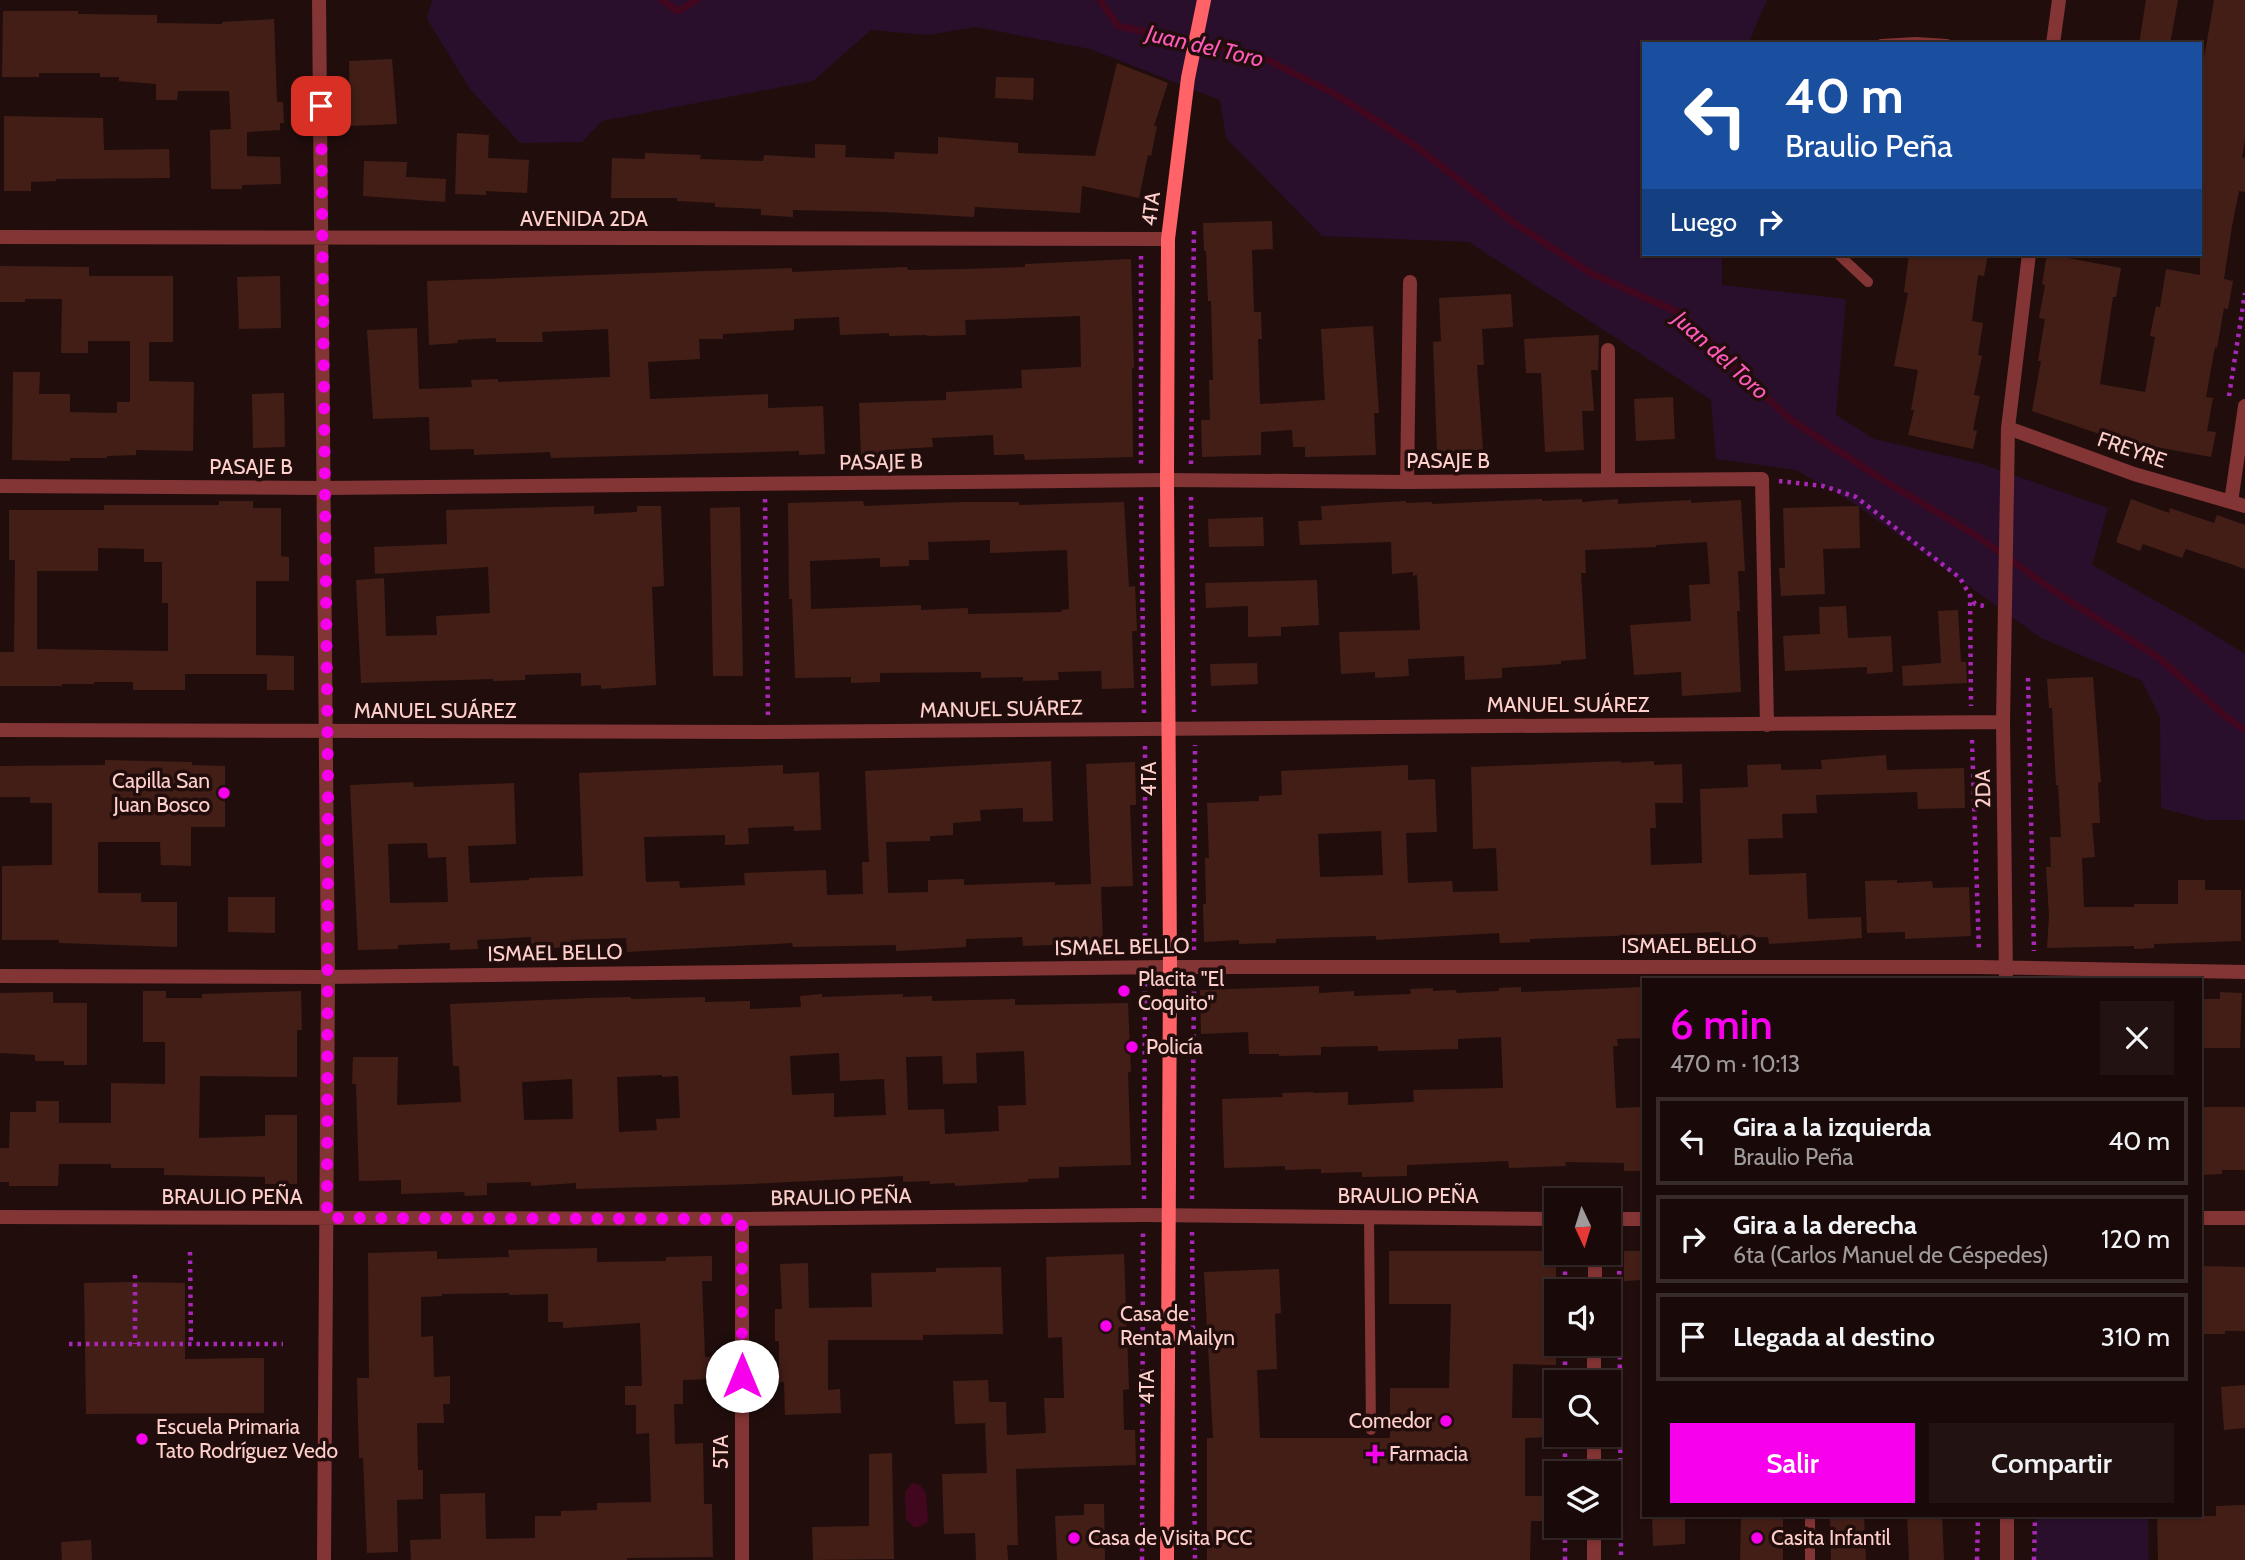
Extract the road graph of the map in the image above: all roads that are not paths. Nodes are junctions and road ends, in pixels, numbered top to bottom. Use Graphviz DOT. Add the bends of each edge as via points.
graph roads {
  1 [pos="319,0"];
  2 [pos="1204,0"];
  3 [pos="2059,0"];
  4 [pos="2053,42"];
  5 [pos="0,237"];
  6 [pos="323,239"];
  7 [pos="1168,239"];
  8 [pos="1840,256"];
  9 [pos="2029,256"];
  10 [pos="1410,282"];
  11 [pos="1868,282"];
  12 [pos="1608,350"];
  13 [pos="2245,406"];
  14 [pos="2008,428"];
  15 [pos="1167,481"];
  16 [pos="1608,481"];
  17 [pos="1406,482"];
  18 [pos="0,486"];
  19 [pos="324,488"];
  20 [pos="2238,504"];
  21 [pos="2003,722"];
  22 [pos="1767,725"];
  23 [pos="1170,728"];
  24 [pos="0,730"];
  25 [pos="327,732"];
  26 [pos="1170,967"];
  27 [pos="2245,972"];
  28 [pos="2005,974"];
  29 [pos="0,976"];
  30 [pos="328,977"];
  31 [pos="1168,1216"];
  32 [pos="0,1217"];
  33 [pos="1369,1217"];
  34 [pos="327,1218"];
  35 [pos="2202,1218"];
  36 [pos="742,1219"];
  37 [pos="1544,1219"];
  38 [pos="1621,1219"];
  39 [pos="1642,1219"];
  40 [pos="2245,1219"];
  41 [pos="1371,1430"];
  42 [pos="1810,1517"];
  43 [pos="2007,1517"];
  44 [pos="1594,1538"];
  45 [pos="324,1560"];
  46 [pos="742,1560"];
  47 [pos="1167,1560"];
  48 [pos="1594,1560"];
  49 [pos="1810,1560"];
  50 [pos="2007,1560"];
  1 -- 6 [label="street"];
  2 -- 7 [label="main road, 4TA" via="1188,78"];
  3 -- 4 [label="street"];
  5 -- 6 [label="street, AVENIDA 2DA"];
  6 -- 7 [label="street, AVENIDA 2DA"];
  6 -- 19 [label="street"];
  7 -- 15 [label="main road, 4TA"];
  8 -- 11 [label="lane"];
  9 -- 14 [label="street, 2DA"];
  10 -- 17 [label="street"];
  12 -- 16 [label="street"];
  13 -- 20 [label="street"];
  14 -- 20 [label="street, FREYRE" via="2134,474"];
  14 -- 21 [label="street, 2DA"];
  15 -- 17 [label="street, PASAJE B"];
  15 -- 19 [label="street, PASAJE B"];
  15 -- 23 [label="main road, 4TA"];
  16 -- 17 [label="street, PASAJE B"];
  16 -- 22 [label="street, PASAJE B" via="1762,479"];
  18 -- 19 [label="street, PASAJE B"];
  19 -- 25 [label="street"];
  21 -- 22 [label="street, MANUEL SUÁREZ"];
  21 -- 28 [label="street, 2DA"];
  22 -- 23 [label="street, MANUEL SUÁREZ"];
  23 -- 25 [label="street, MANUEL SUÁREZ"];
  23 -- 26 [label="main road, 4TA"];
  24 -- 25 [label="street, MANUEL SUÁREZ"];
  25 -- 30 [label="street"];
  26 -- 28 [label="street, ISMAEL BELLO" via="1980,967"];
  26 -- 30 [label="street, ISMAEL BELLO"];
  26 -- 31 [label="main road, 4TA"];
  27 -- 28 [label="street, ISMAEL BELLO" via="2034,969"];
  29 -- 30 [label="street, ISMAEL BELLO"];
  30 -- 34 [label="street"];
  31 -- 33 [label="street, BRAULIO PEÑA"];
  31 -- 36 [label="street, BRAULIO PEÑA"];
  31 -- 47 [label="main road, 4TA"];
  32 -- 34 [label="street, BRAULIO PEÑA"];
  33 -- 37 [label="street, BRAULIO PEÑA"];
  33 -- 41 [label="lane"];
  34 -- 36 [label="street, BRAULIO PEÑA"];
  34 -- 45 [label="street"];
  35 -- 40 [label="street"];
  36 -- 46 [label="street, 5TA"];
  38 -- 39 [label="street"];
  42 -- 49 [label="lane"];
  43 -- 50 [label="street"];
  44 -- 48 [label="street"];
}
